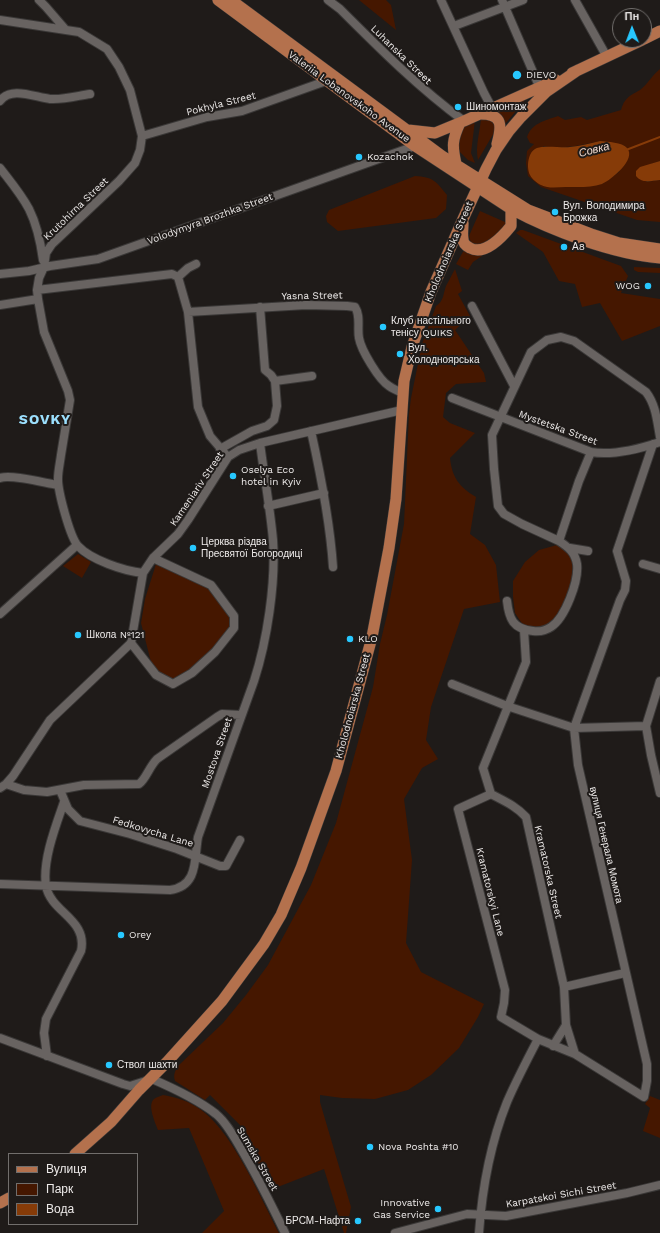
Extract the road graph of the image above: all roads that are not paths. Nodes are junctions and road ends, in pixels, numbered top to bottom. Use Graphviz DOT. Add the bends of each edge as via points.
graph roads {
  1 [pos="39,0"];
  2 [pos="218,0"];
  3 [pos="232,0"];
  4 [pos="328,0"];
  5 [pos="441,0"];
  6 [pos="523,0"];
  7 [pos="575,0"];
  8 [pos="504,4"];
  9 [pos="0,20"];
  10 [pos="454,26"];
  11 [pos="65,29"];
  12 [pos="626,48"];
  13 [pos="607,57"];
  14 [pos="578,70"];
  15 [pos="326,81"];
  16 [pos="539,86"];
  17 [pos="90,94"];
  18 [pos="0,101"];
  19 [pos="492,108"];
  20 [pos="480,114"];
  21 [pos="462,122"];
  22 [pos="406,130"];
  23 [pos="142,136"];
  24 [pos="415,146"];
  25 [pos="496,150"];
  26 [pos="456,164"];
  27 [pos="0,168"];
  28 [pos="479,184"];
  29 [pos="511,209"];
  30 [pos="463,219"];
  31 [pos="660,249"];
  32 [pos="660,258"];
  33 [pos="196,264"];
  34 [pos="44,267"];
  35 [pos="0,274"];
  36 [pos="178,277"];
  37 [pos="37,290"];
  38 [pos="38,299"];
  39 [pos="0,305"];
  40 [pos="472,306"];
  41 [pos="260,307"];
  42 [pos="188,312"];
  43 [pos="312,376"];
  44 [pos="275,381"];
  45 [pos="514,386"];
  46 [pos="403,393"];
  47 [pos="452,398"];
  48 [pos="402,410"];
  49 [pos="500,417"];
  50 [pos="311,431"];
  51 [pos="660,437"];
  52 [pos="260,443"];
  53 [pos="656,443"];
  54 [pos="220,449"];
  55 [pos="591,452"];
  56 [pos="228,457"];
  57 [pos="0,478"];
  58 [pos="58,484"];
  59 [pos="324,493"];
  60 [pos="268,506"];
  61 [pos="559,541"];
  62 [pos="77,545"];
  63 [pos="570,548"];
  64 [pos="588,551"];
  65 [pos="153,558"];
  66 [pos="643,564"];
  67 [pos="333,567"];
  68 [pos="660,569"];
  69 [pos="143,573"];
  70 [pos="507,601"];
  71 [pos="0,614"];
  72 [pos="524,630"];
  73 [pos="131,643"];
  74 [pos="660,681"];
  75 [pos="452,684"];
  76 [pos="508,706"];
  77 [pos="241,715"];
  78 [pos="646,726"];
  79 [pos="574,728"];
  80 [pos="3,786"];
  81 [pos="60,790"];
  82 [pos="660,793"];
  83 [pos="491,794"];
  84 [pos="64,802"];
  85 [pos="240,840"];
  86 [pos="195,856"];
  87 [pos="0,884"];
  88 [pos="46,886"];
  89 [pos="625,973"];
  90 [pos="564,987"];
  91 [pos="501,1017"];
  92 [pos="566,1025"];
  93 [pos="0,1038"];
  94 [pos="538,1039"];
  95 [pos="553,1046"];
  96 [pos="575,1054"];
  97 [pos="47,1056"];
  98 [pos="152,1079"];
  99 [pos="76,1153"];
  100 [pos="660,1185"];
  101 [pos="480,1214"];
  102 [pos="285,1233"];
  103 [pos="396,1233"];
  104 [pos="479,1233"];
  1 -- 11 [label="street"];
  2 -- 15 [label="main road, Valeriia Lobanovskoho Avenue"];
  3 -- 22 [label="main road, Valeriia Lobanovskoho Avenue"];
  4 -- 21 [label="street, Luhanska Street" via="411,79"];
  5 -- 10 [label="street"];
  6 -- 8 [label="street"];
  7 -- 13 [label="street"];
  8 -- 10 [label="street"];
  8 -- 16 [label="street"];
  9 -- 11 [label="street, Krutohirna Street"];
  10 -- 19 [label="street"];
  11 -- 23 [label="street, Krutohirna Street" via="79,32 108,48 130,90"];
  12 -- 13 [label="main road"];
  13 -- 14 [label="main road"];
  14 -- 16 [label="main road"];
  14 -- 25 [label="main road" via="546,92 517,122"];
  15 -- 23 [label="street, Pokhyla Street" via="242,111 207,117"];
  15 -- 24 [label="main road, Valeriia Lobanovskoho Avenue"];
  16 -- 19 [label="main road"];
  17 -- 18 [label="street" via="50,99 11,94"];
  19 -- 20 [label="main road"];
  20 -- 21 [label="main road"];
  20 -- 25 [label="main road" via="497,117 501,130"];
  21 -- 22 [label="main road" via="435,133"];
  21 -- 26 [label="main road" via="452,142"];
  22 -- 26 [label="main road, Valeriia Lobanovskoho Avenue"];
  23 -- 34 [label="street, Krutohirna Street" via="135,163 52,244 46,253"];
  24 -- 28 [label="main road, Valeriia Lobanovskoho Avenue"];
  24 -- 34 [label="street, Volodymyra Brozhka Street" via="98,259"];
  25 -- 28 [label="main road"];
  26 -- 28 [label="main road, Valeriia Lobanovskoho Avenue"];
  27 -- 34 [label="street" via="29,210 42,250"];
  28 -- 29 [label="main road, Valeriia Lobanovskoho Avenue"];
  28 -- 30 [label="main road, Kholodnoiarska Street"];
  28 -- 31 [label="main road, Valeriia Lobanovskoho Avenue" via="528,210 591,234 619,243"];
  29 -- 30 [label="main road" via="511,226 482,250 475,250 466,245 463,239"];
  29 -- 32 [label="main road, Valeriia Lobanovskoho Avenue" via="607,248"];
  30 -- 46 [label="main road, Kholodnoiarska Street" via="429,298 412,347"];
  33 -- 36 [label="street"];
  34 -- 35 [label="street, Volodymyra Brozhka Street"];
  34 -- 37 [label="street, Krutohirna Street"];
  36 -- 37 [label="street" via="172,274"];
  36 -- 42 [label="street"];
  37 -- 38 [label="street, Krutohirna Street"];
  38 -- 39 [label="street"];
  38 -- 58 [label="street, Krutohirna Street" via="44,332 70,400"];
  40 -- 45 [label="street"];
  41 -- 42 [label="street, Yasna Street"];
  41 -- 44 [label="street" via="265,370"];
  41 -- 46 [label="street, Yasna Street" via="356,307 358,337 366,357 385,383"];
  42 -- 54 [label="street" via="198,407 210,436"];
  43 -- 44 [label="street"];
  44 -- 54 [label="street" via="277,406 274,420"];
  45 -- 49 [label="street"];
  45 -- 51 [label="street" via="531,352 539,345 547,340 561,338 574,341 646,392 656,413"];
  46 -- 48 [label="main road, Kholodnoiarska Street"];
  47 -- 49 [label="street, Mystetska Street"];
  48 -- 50 [label="street, Kameniariv Street"];
  48 -- 98 [label="main road, Kholodnoiarska Street" via="390,548 373,630 336,771 303,861 281,915 264,944 222,1001"];
  49 -- 55 [label="street, Mystetska Street"];
  49 -- 61 [label="street" via="492,435 498,506 504,514"];
  50 -- 52 [label="street, Kameniariv Street"];
  50 -- 59 [label="street"];
  52 -- 56 [label="street, Kameniariv Street" via="239,450"];
  52 -- 60 [label="street, Mostova Street"];
  53 -- 55 [label="street, Mystetska Street" via="613,453"];
  53 -- 79 [label="street, вулиця Генерала Момота" via="617,551 626,581 625,590"];
  54 -- 56 [label="street"];
  55 -- 61 [label="street" via="578,481"];
  56 -- 65 [label="street, Kameniariv Street" via="178,534"];
  57 -- 58 [label="street"];
  58 -- 62 [label="street, Krutohirna Street"];
  59 -- 60 [label="street"];
  59 -- 67 [label="street"];
  60 -- 77 [label="street, Mostova Street" via="274,563 272,588 259,664"];
  61 -- 63 [label="street"];
  62 -- 69 [label="street" via="94,557 118,567"];
  62 -- 71 [label="street"];
  63 -- 64 [label="street"];
  63 -- 72 [label="street" via="577,564 575,580 561,616 546,630"];
  65 -- 69 [label="street, Kameniariv Street"];
  65 -- 73 [label="street" via="211,585 234,616 234,628 215,652 192,673 173,684 156,674"];
  66 -- 68 [label="street"];
  69 -- 73 [label="street, Kameniariv Street"];
  70 -- 72 [label="street" via="515,625"];
  72 -- 76 [label="street" via="526,662"];
  73 -- 80 [label="street" via="50,720"];
  74 -- 78 [label="street"];
  75 -- 76 [label="street"];
  76 -- 79 [label="street"];
  76 -- 83 [label="street" via="483,768"];
  77 -- 81 [label="street" via="222,714 211,721 157,759 139,784 84,785"];
  77 -- 86 [label="street, Mostova Street" via="198,837"];
  78 -- 79 [label="street"];
  78 -- 82 [label="street"];
  79 -- 89 [label="street, вулиця Генерала Момота" via="578,765"];
  80 -- 81 [label="street" via="36,792"];
  81 -- 84 [label="street, Fedkovycha Lane"];
  83 -- 90 [label="street, Kramatorska Street" via="511,804 526,817"];
  83 -- 91 [label="street, Kramatorskyi Lane" via="458,809 505,990"];
  84 -- 86 [label="street, Fedkovycha Lane" via="80,821 130,834"];
  84 -- 88 [label="street" via="47,856"];
  85 -- 86 [label="street, Fedkovycha Lane" via="224,867"];
  86 -- 88 [label="street, Mostova Street" via="194,870 189,878 185,884 174,889"];
  87 -- 88 [label="street, Mostova Street"];
  88 -- 97 [label="street" via="55,903 80,931 83,944 46,1019 44,1033"];
  89 -- 90 [label="street"];
  89 -- 96 [label="street, вулиця Генерала Момота" via="647,1064 644,1097"];
  90 -- 92 [label="street, Kramatorska Street"];
  91 -- 94 [label="street, вулиця Генерала Момота"];
  92 -- 95 [label="street"];
  92 -- 96 [label="street, Kramatorska Street"];
  93 -- 97 [label="street"];
  94 -- 95 [label="street, вулиця Генерала Момота"];
  94 -- 101 [label="street" via="507,1103 495,1138"];
  95 -- 96 [label="street, вулиця Генерала Момота"];
  97 -- 98 [label="street" via="130,1086"];
  98 -- 99 [label="main road, Kholodnoiarska Street" via="111,1122"];
  98 -- 102 [label="street, Sumska Street" via="178,1091 216,1115 239,1145"];
  100 -- 101 [label="street, Karpatskoi Sichi Street" via="506,1216"];
  101 -- 103 [label="street, Karpatskoi Sichi Street" via="467,1214"];
  101 -- 104 [label="street"];
}
